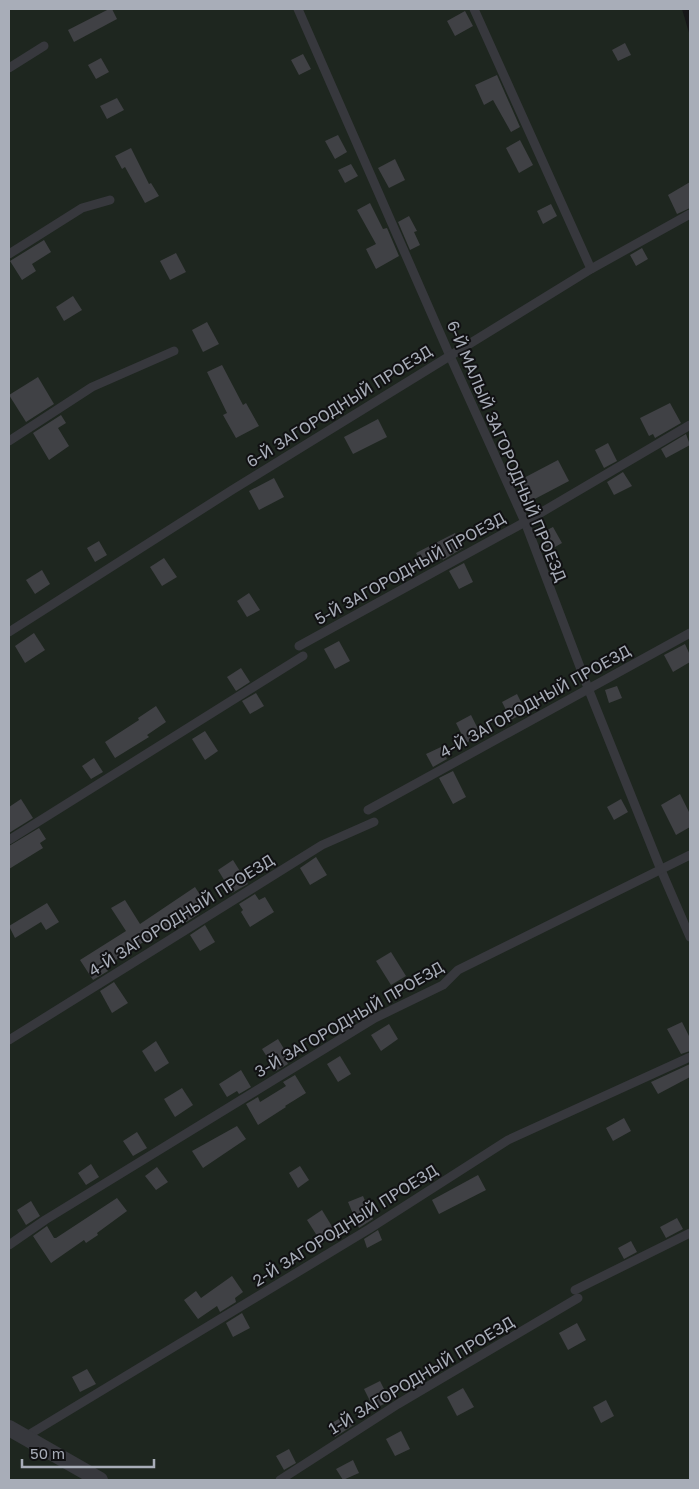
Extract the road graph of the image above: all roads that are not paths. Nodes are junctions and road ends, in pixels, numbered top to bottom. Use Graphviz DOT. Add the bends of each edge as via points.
graph roads {
  1 [pos="298,9"];
  2 [pos="474,9"];
  3 [pos="44,46"];
  4 [pos="9,68"];
  5 [pos="110,200"];
  6 [pos="690,214"];
  7 [pos="9,254"];
  8 [pos="591,269"];
  9 [pos="174,351"];
  10 [pos="450,356"];
  11 [pos="690,426"];
  12 [pos="9,441"];
  13 [pos="525,522"];
  14 [pos="9,632"];
  15 [pos="690,632"];
  16 [pos="299,646"];
  17 [pos="303,656"];
  18 [pos="588,688"];
  19 [pos="368,810"];
  20 [pos="374,822"];
  21 [pos="9,840"];
  22 [pos="690,855"];
  23 [pos="661,870"];
  24 [pos="690,937"];
  25 [pos="9,1040"];
  26 [pos="690,1057"];
  27 [pos="690,1233"];
  28 [pos="9,1245"];
  29 [pos="9,1428"];
  30 [pos="25,1437"];
  31 [pos="100,1480"];
  32 [pos="280,1480"];
  1 -- 10 [label="lane, 6-Й МАЛЫЙ ЗАГОРОДНЫЙ ПРОЕЗД"];
  2 -- 8 [label="lane"];
  3 -- 4 [label="lane"];
  5 -- 7 [label="lane" via="82,208"];
  6 -- 8 [label="lane, 6-Й ЗАГОРОДНЫЙ ПРОЕЗД"];
  8 -- 10 [label="lane, 6-Й ЗАГОРОДНЫЙ ПРОЕЗД"];
  9 -- 12 [label="lane" via="92,387"];
  10 -- 13 [label="lane, 6-Й МАЛЫЙ ЗАГОРОДНЫЙ ПРОЕЗД"];
  10 -- 14 [label="lane, 6-Й ЗАГОРОДНЫЙ ПРОЕЗД"];
  11 -- 13 [label="lane, 5-Й ЗАГОРОДНЫЙ ПРОЕЗД"];
  13 -- 16 [label="lane, 5-Й ЗАГОРОДНЫЙ ПРОЕЗД"];
  13 -- 18 [label="lane, 6-Й МАЛЫЙ ЗАГОРОДНЫЙ ПРОЕЗД"];
  15 -- 18 [label="lane, 4-Й ЗАГОРОДНЫЙ ПРОЕЗД"];
  17 -- 21 [label="lane"];
  18 -- 19 [label="lane, 4-Й ЗАГОРОДНЫЙ ПРОЕЗД"];
  18 -- 23 [label="lane, 6-Й МАЛЫЙ ЗАГОРОДНЫЙ ПРОЕЗД"];
  20 -- 25 [label="lane, 4-Й ЗАГОРОДНЫЙ ПРОЕЗД" via="322,845"];
  22 -- 23 [label="lane, 3-Й ЗАГОРОДНЫЙ ПРОЕЗД"];
  23 -- 24 [label="lane, 6-Й МАЛЫЙ ЗАГОРОДНЫЙ ПРОЕЗД"];
  23 -- 28 [label="lane, 3-Й ЗАГОРОДНЫЙ ПРОЕЗД" via="458,970 443,985 374,1018"];
  26 -- 30 [label="lane, 2-Й ЗАГОРОДНЫЙ ПРОЕЗД" via="508,1140 368,1230"];
  27 -- 32 [label="lane, 1-Й ЗАГОРОДНЫЙ ПРОЕЗД" via="576,1294"];
  29 -- 30 [label="street"];
  30 -- 31 [label="street"];
}
